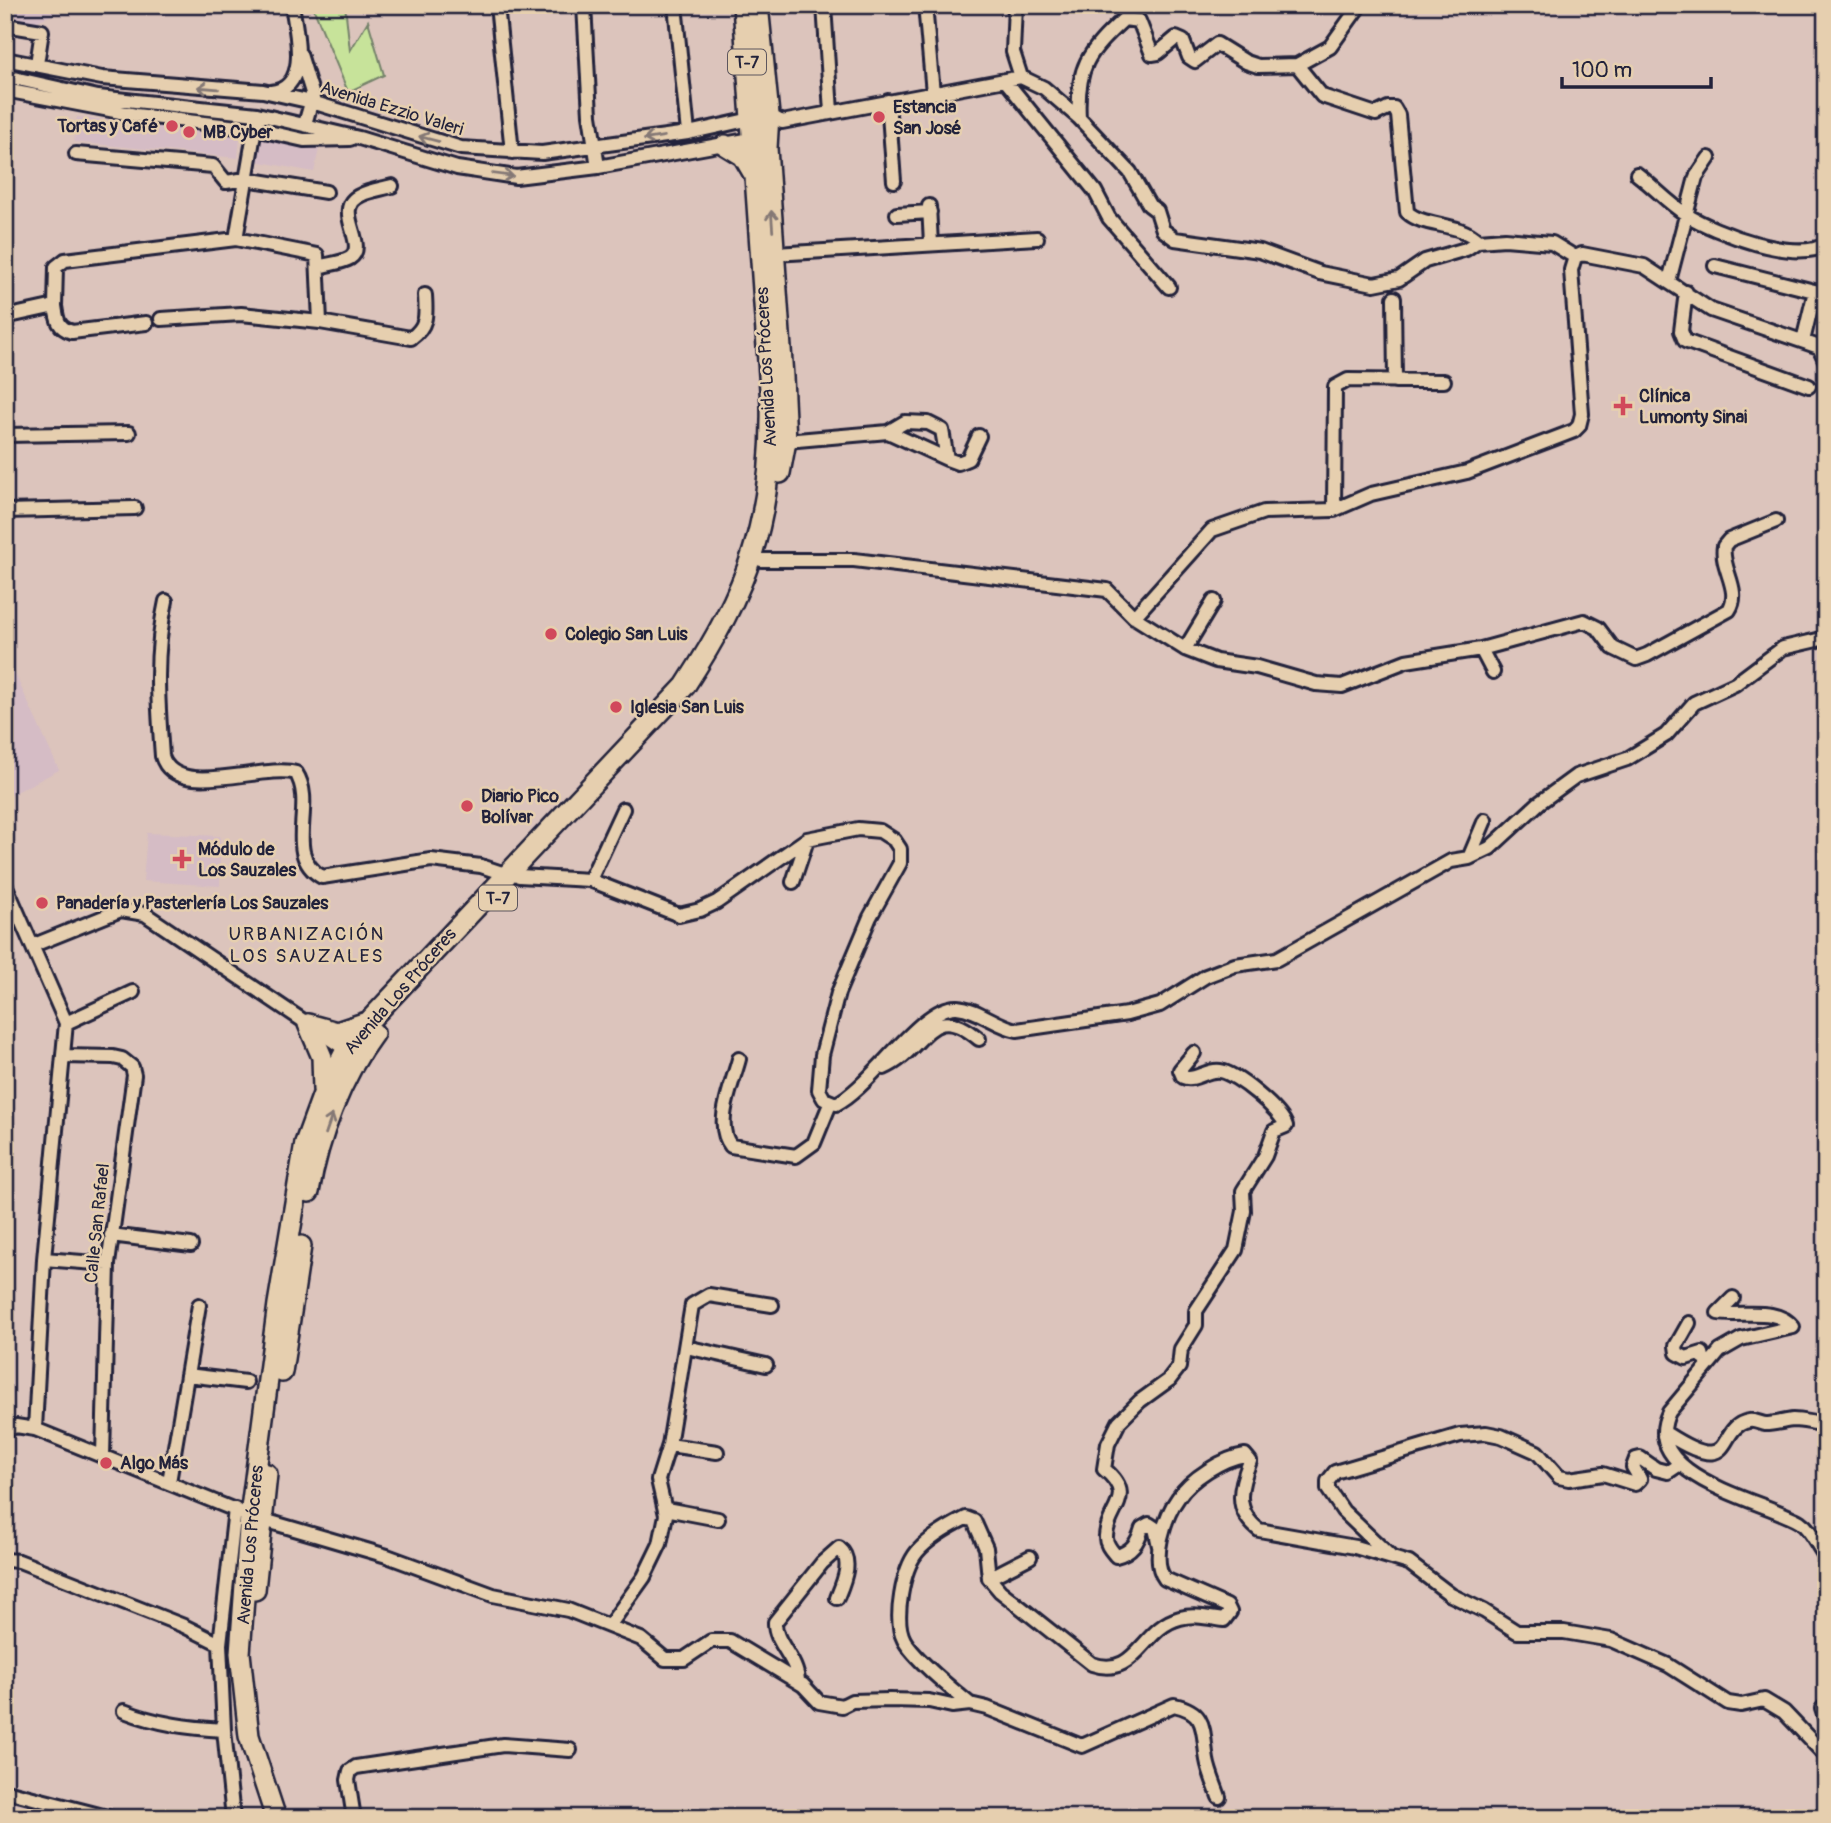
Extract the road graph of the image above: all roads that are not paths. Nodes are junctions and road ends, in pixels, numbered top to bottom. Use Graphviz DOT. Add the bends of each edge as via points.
graph roads {
  1 [pos="292,5"];
  2 [pos="497,5"];
  3 [pos="584,5"];
  4 [pos="675,5"];
  5 [pos="743,5"];
  6 [pos="758,5"];
  7 [pos="824,5"];
  8 [pos="925,5"];
  9 [pos="1015,5"];
  10 [pos="1360,5"];
  11 [pos="5,26"];
  12 [pos="298,50"];
  13 [pos="5,58"];
  14 [pos="37,64"];
  15 [pos="1297,65"];
  16 [pos="5,76"];
  17 [pos="1021,77"];
  18 [pos="1005,80"];
  19 [pos="289,82"];
  20 [pos="8,91"];
  21 [pos="263,91"];
  22 [pos="933,93"];
  23 [pos="286,96"];
  24 [pos="888,101"];
  25 [pos="312,102"];
  26 [pos="136,109"];
  27 [pos="831,112"];
  28 [pos="257,114"];
  29 [pos="767,118"];
  30 [pos="1080,118"];
  31 [pos="281,119"];
  32 [pos="306,124"];
  33 [pos="255,129"];
  34 [pos="688,133"];
  35 [pos="359,138"];
  36 [pos="759,138"];
  37 [pos="725,145"];
  38 [pos="598,147"];
  39 [pos="512,152"];
  40 [pos="76,154"];
  41 [pos="1709,158"];
  42 [pos="598,167"];
  43 [pos="1637,174"];
  44 [pos="754,175"];
  45 [pos="246,179"];
  46 [pos="894,181"];
  47 [pos="392,187"];
  48 [pos="326,192"];
  49 [pos="897,214"];
  50 [pos="1686,215"];
  51 [pos="1037,238"];
  52 [pos="236,239"];
  53 [pos="1478,241"];
  54 [pos="931,244"];
  55 [pos="1826,244"];
  56 [pos="775,254"];
  57 [pos="1576,257"];
  58 [pos="319,267"];
  59 [pos="1715,267"];
  60 [pos="1669,281"];
  61 [pos="1169,287"];
  62 [pos="1686,292"];
  63 [pos="1820,293"];
  64 [pos="425,295"];
  65 [pos="1394,298"];
  66 [pos="55,306"];
  67 [pos="5,317"];
  68 [pos="161,320"];
  69 [pos="320,322"];
  70 [pos="146,323"];
  71 [pos="1803,341"];
  72 [pos="1826,362"];
  73 [pos="1395,381"];
  74 [pos="1444,381"];
  75 [pos="1809,386"];
  76 [pos="888,432"];
  77 [pos="129,433"];
  78 [pos="5,435"];
  79 [pos="979,436"];
  80 [pos="786,441"];
  81 [pos="947,459"];
  82 [pos="135,508"];
  83 [pos="1334,510"];
  84 [pos="5,511"];
  85 [pos="1776,521"];
  86 [pos="761,560"];
  87 [pos="166,601"];
  88 [pos="1214,601"];
  89 [pos="1134,617"];
  90 [pos="1826,638"];
  91 [pos="1185,649"];
  92 [pos="1481,649"];
  93 [pos="1493,672"];
  94 [pos="623,809"];
  95 [pos="1485,820"];
  96 [pos="807,839"];
  97 [pos="1469,858"];
  98 [pos="513,875"];
  99 [pos="590,880"];
  100 [pos="793,882"];
  101 [pos="5,884"];
  102 [pos="34,945"];
  103 [pos="133,992"];
  104 [pos="368,1022"];
  105 [pos="66,1023"];
  106 [pos="308,1024"];
  107 [pos="979,1039"];
  108 [pos="1194,1053"];
  109 [pos="352,1054"];
  110 [pos="63,1056"];
  111 [pos="739,1059"];
  112 [pos="877,1071"];
  113 [pos="323,1094"];
  114 [pos="830,1104"];
  115 [pos="111,1235"];
  116 [pos="191,1245"];
  117 [pos="44,1259"];
  118 [pos="108,1264"];
  119 [pos="1733,1297"];
  120 [pos="199,1305"];
  121 [pos="772,1305"];
  122 [pos="1689,1323"];
  123 [pos="686,1347"];
  124 [pos="766,1365"];
  125 [pos="1701,1371"];
  126 [pos="187,1375"];
  127 [pos="246,1382"];
  128 [pos="1826,1424"];
  129 [pos="35,1429"];
  130 [pos="5,1430"];
  131 [pos="1664,1436"];
  132 [pos="669,1445"];
  133 [pos="717,1452"];
  134 [pos="103,1455"];
  135 [pos="1680,1464"];
  136 [pos="169,1482"];
  137 [pos="666,1509"];
  138 [pos="250,1515"];
  139 [pos="718,1519"];
  140 [pos="1159,1546"];
  141 [pos="1030,1557"];
  142 [pos="1826,1557"];
  143 [pos="1394,1559"];
  144 [pos="5,1560"];
  145 [pos="989,1578"];
  146 [pos="837,1598"];
  147 [pos="609,1626"];
  148 [pos="220,1644"];
  149 [pos="798,1682"];
  150 [pos="970,1704"];
  151 [pos="1826,1705"];
  152 [pos="124,1712"];
  153 [pos="1826,1721"];
  154 [pos="224,1730"];
  155 [pos="570,1750"];
  156 [pos="1826,1756"];
  157 [pos="5,1791"];
  158 [pos="1219,1797"];
  159 [pos="111,1818"];
  160 [pos="233,1818"];
  161 [pos="276,1818"];
  162 [pos="286,1818"];
  163 [pos="354,1818"];
  1 -- 12 [label="street"];
  2 -- 39 [label="street"];
  3 -- 38 [label="street" via="590,115"];
  4 -- 34 [label="street"];
  5 -- 29 [label="highway, Avenida Los Próceres / T-7"];
  6 -- 29 [label="highway, Avenida Los Próceres / T-7"];
  7 -- 27 [label="street"];
  8 -- 22 [label="street"];
  9 -- 17 [label="street" via="1013,52"];
  10 -- 15 [label="street" via="1330,47"];
  11 -- 14 [label="street" via="41,32"];
  12 -- 19 [label="street"];
  12 -- 25 [label="street" via="312,87"];
  13 -- 14 [label="street, Avenida Ezzio Valeri"];
  21 -- 14 [label="street, Avenida Ezzio Valeri, one-way" via="102,78"];
  15 -- 30 [label="street" via="1258,66 1217,44 1195,61 1176,38 1152,54 1141,25 1129,17 1099,43 1083,67"];
  15 -- 53 [label="street" via="1322,96 1376,114 1394,108 1407,212 1458,228"];
  16 -- 26 [label="street"];
  17 -- 18 [label="street, Avenida Ezzio Valeri"];
  17 -- 30 [label="street" via="1044,88"];
  18 -- 22 [label="street, Avenida Ezzio Valeri"];
  18 -- 61 [label="street" via="1095,191 1109,218"];
  19 -- 21 [label="street" via="274,92"];
  19 -- 23 [label="street"];
  20 -- 26 [label="street"];
  21 -- 23 [label="street, Avenida Ezzio Valeri"];
  22 -- 24 [label="street, Avenida Ezzio Valeri"];
  23 -- 25 [label="street, Avenida Ezzio Valeri"];
  23 -- 31 [label="street"];
  24 -- 27 [label="street, Avenida Ezzio Valeri"];
  24 -- 46 [label="street"];
  25 -- 32 [label="street"];
  39 -- 25 [label="street, Avenida Ezzio Valeri, one-way" via="461,148"];
  26 -- 28 [label="street"];
  26 -- 33 [label="street"];
  27 -- 29 [label="street, Avenida Ezzio Valeri"];
  28 -- 31 [label="street"];
  28 -- 33 [label="street"];
  29 -- 34 [label="street, Avenida Ezzio Valeri"];
  29 -- 36 [label="highway, Avenida Los Próceres / T-7"];
  30 -- 53 [label="street" via="1130,172 1157,211 1163,230 1175,239 1261,251 1320,273 1374,284 1399,279 1425,261"];
  31 -- 32 [label="street"];
  32 -- 35 [label="street"];
  33 -- 35 [label="street" via="304,140"];
  33 -- 45 [label="street"];
  34 -- 38 [label="street, Avenida Ezzio Valeri, one-way"];
  35 -- 42 [label="street, one-way" via="457,168 516,177"];
  36 -- 37 [label="street"];
  36 -- 44 [label="highway, Avenida Los Próceres / T-7"];
  56 -- 36 [label="highway, Avenida Los Próceres / T-7, one-way"];
  37 -- 42 [label="street"];
  37 -- 44 [label="highway" via="739,152"];
  38 -- 39 [label="street, Avenida Ezzio Valeri"];
  38 -- 42 [label="street"];
  40 -- 45 [label="street" via="213,166 226,182"];
  41 -- 50 [label="street" via="1696,177"];
  43 -- 50 [label="street"];
  44 -- 98 [label="highway, Avenida Los Próceres / T-7" via="772,440 753,557 726,621 685,686"];
  45 -- 48 [label="street"];
  45 -- 52 [label="street"];
  47 -- 58 [label="street" via="359,195 351,202 348,211 354,254"];
  49 -- 54 [label="street" via="930,209"];
  50 -- 55 [label="street" via="1714,230 1773,247 1814,249"];
  50 -- 60 [label="street"];
  51 -- 54 [label="street"];
  52 -- 58 [label="street" via="312,252"];
  52 -- 66 [label="street" via="65,260 56,267"];
  53 -- 57 [label="street" via="1552,243"];
  54 -- 56 [label="street"];
  56 -- 80 [label="highway, Avenida Los Próceres / T-7"];
  57 -- 60 [label="street" via="1623,260"];
  57 -- 83 [label="street" via="1571,270 1582,414 1579,426 1467,472 1371,494"];
  58 -- 69 [label="street"];
  59 -- 63 [label="street"];
  60 -- 62 [label="street"];
  62 -- 71 [label="street" via="1712,310"];
  62 -- 75 [label="street" via="1681,331 1688,343"];
  63 -- 71 [label="street"];
  64 -- 69 [label="street" via="426,321 411,338"];
  65 -- 73 [label="street"];
  66 -- 67 [label="street"];
  66 -- 70 [label="street" via="57,321 72,332"];
  68 -- 69 [label="street" via="242,314"];
  71 -- 72 [label="street" via="1819,346"];
  73 -- 74 [label="street"];
  73 -- 83 [label="street" via="1348,380 1335,387"];
  76 -- 80 [label="street"];
  76 -- 81 [label="street"];
  76 -- 81 [label="street" via="905,422 928,423 942,430"];
  77 -- 78 [label="street"];
  79 -- 81 [label="street" via="968,459 958,463"];
  80 -- 86 [label="highway, Avenida Los Próceres / T-7"];
  82 -- 84 [label="street"];
  83 -- 89 [label="street" via="1264,512 1212,530"];
  85 -- 92 [label="street" via="1724,546 1724,567 1734,596 1729,610 1647,655 1636,659 1613,648 1598,628 1584,621"];
  86 -- 89 [label="street" via="854,560 1107,590"];
  86 -- 98 [label="highway, Avenida Los Próceres / T-7" via="738,620 701,679 624,768"];
  87 -- 98 [label="street" via="156,667 162,756 172,774 296,773 302,796 303,858 309,869 322,877 431,860"];
  88 -- 91 [label="street"];
  89 -- 91 [label="street"];
  90 -- 97 [label="street" via="1783,648 1735,684 1694,703 1666,735 1637,753 1576,776 1490,848"];
  91 -- 92 [label="street" via="1216,661 1316,684 1342,685 1406,662"];
  92 -- 93 [label="street"];
  94 -- 99 [label="street"];
  95 -- 97 [label="street"];
  96 -- 99 [label="street" via="718,902 679,915"];
  96 -- 100 [label="street"];
  96 -- 114 [label="street" via="858,829 880,831 900,849 900,863 870,917 838,993 822,1055 819,1090"];
  97 -- 112 [label="street" via="1442,865 1277,959 1235,965 1206,976 1160,1005 1017,1030 957,1007 941,1009"];
  98 -- 99 [label="street"];
  98 -- 104 [label="highway, Avenida Los Próceres / T-7"];
  98 -- 109 [label="highway, Avenida Los Próceres / T-7"];
  101 -- 102 [label="street"];
  102 -- 105 [label="street"];
  102 -- 106 [label="street" via="121,910 134,910"];
  103 -- 105 [label="street"];
  104 -- 106 [label="highway" via="337,1032"];
  104 -- 109 [label="highway, Avenida Los Próceres / T-7"];
  105 -- 110 [label="street"];
  106 -- 109 [label="street"];
  106 -- 113 [label="highway, T-7" via="322,1057"];
  107 -- 112 [label="street" via="962,1024 940,1024 897,1062"];
  108 -- 140 [label="street" via="1180,1070 1183,1077 1217,1071 1232,1075 1265,1100 1286,1126 1274,1130 1265,1156 1246,1184 1239,1242 1196,1311 1196,1325 1181,1349 1179,1367 1122,1417 1108,1444 1104,1469 1117,1483 1119,1495 1106,1534 1109,1547 1121,1556 1149,1524 1155,1528"];
  109 -- 113 [label="highway, Avenida Los Próceres / T-7"];
  138 -- 109 [label="highway, Avenida Los Próceres / T-7, one-way" via="267,1470 312,1173"];
  110 -- 115 [label="street, Calle San Rafael" via="113,1057 132,1067"];
  110 -- 117 [label="street"];
  111 -- 114 [label="street" via="724,1121 725,1138 731,1146 796,1156 814,1143"];
  112 -- 114 [label="street" via="847,1099"];
  113 -- 138 [label="highway, Avenida Los Próceres / T-7" via="304,1143"];
  115 -- 116 [label="street"];
  115 -- 118 [label="street, Calle San Rafael"];
  117 -- 118 [label="street"];
  117 -- 129 [label="street"];
  118 -- 134 [label="street, Calle San Rafael"];
  119 -- 125 [label="street" via="1718,1313 1754,1312 1793,1327 1735,1342"];
  120 -- 126 [label="street"];
  121 -- 123 [label="street" via="702,1297 692,1305"];
  122 -- 125 [label="street" via="1676,1351 1684,1357 1705,1352"];
  123 -- 124 [label="street"];
  123 -- 132 [label="street"];
  125 -- 131 [label="street" via="1669,1412"];
  126 -- 127 [label="street"];
  126 -- 136 [label="street"];
  128 -- 131 [label="street" via="1749,1422 1735,1429 1722,1448 1710,1453"];
  129 -- 130 [label="street" via="16,1426"];
  129 -- 134 [label="street"];
  131 -- 135 [label="street"];
  132 -- 133 [label="street"];
  132 -- 137 [label="street" via="658,1480"];
  134 -- 136 [label="street"];
  135 -- 142 [label="street" via="1724,1490 1801,1523"];
  135 -- 143 [label="street" via="1668,1472 1636,1459 1633,1467 1640,1479 1635,1484 1603,1474 1569,1479 1559,1477 1537,1452 1486,1433 1460,1435 1335,1472 1328,1480 1332,1497"];
  136 -- 138 [label="street"];
  137 -- 139 [label="street"];
  137 -- 147 [label="street" via="660,1544 644,1577"];
  138 -- 147 [label="street" via="387,1556 493,1595 568,1610"];
  138 -- 148 [label="street"];
  138 -- 161 [label="highway, Avenida Los Próceres / T-7" via="240,1653 249,1735"];
  138 -- 162 [label="highway, Avenida Los Próceres / T-7" via="252,1671 275,1790"];
  140 -- 143 [label="street" via="1178,1498 1216,1466 1245,1455 1250,1461 1240,1499 1249,1521 1259,1530 1355,1547"];
  140 -- 145 [label="street" via="1159,1571 1165,1579 1227,1606 1230,1612 1224,1620 1193,1616 1167,1623 1117,1667 1092,1664"];
  141 -- 145 [label="street"];
  143 -- 156 [label="street" via="1409,1563 1451,1595 1517,1632 1564,1632 1611,1640 1668,1665 1728,1703 1765,1700 1784,1712"];
  144 -- 148 [label="street" via="19,1561"];
  145 -- 150 [label="street" via="983,1538 974,1521 966,1518 917,1553 899,1611 906,1644"];
  146 -- 149 [label="street" via="847,1562 839,1548 775,1622"];
  147 -- 149 [label="street" via="676,1661 711,1641 730,1641"];
  148 -- 154 [label="street"];
  149 -- 150 [label="street" via="816,1700 830,1705 890,1700"];
  150 -- 158 [label="street" via="1082,1746 1174,1705 1188,1708 1203,1724"];
  151 -- 153 [label="street" via="1822,1709"];
  152 -- 154 [label="street" via="180,1727"];
  154 -- 160 [label="street"];
  155 -- 163 [label="street" via="503,1745 356,1767 348,1780"];
  157 -- 159 [label="street"];
}
